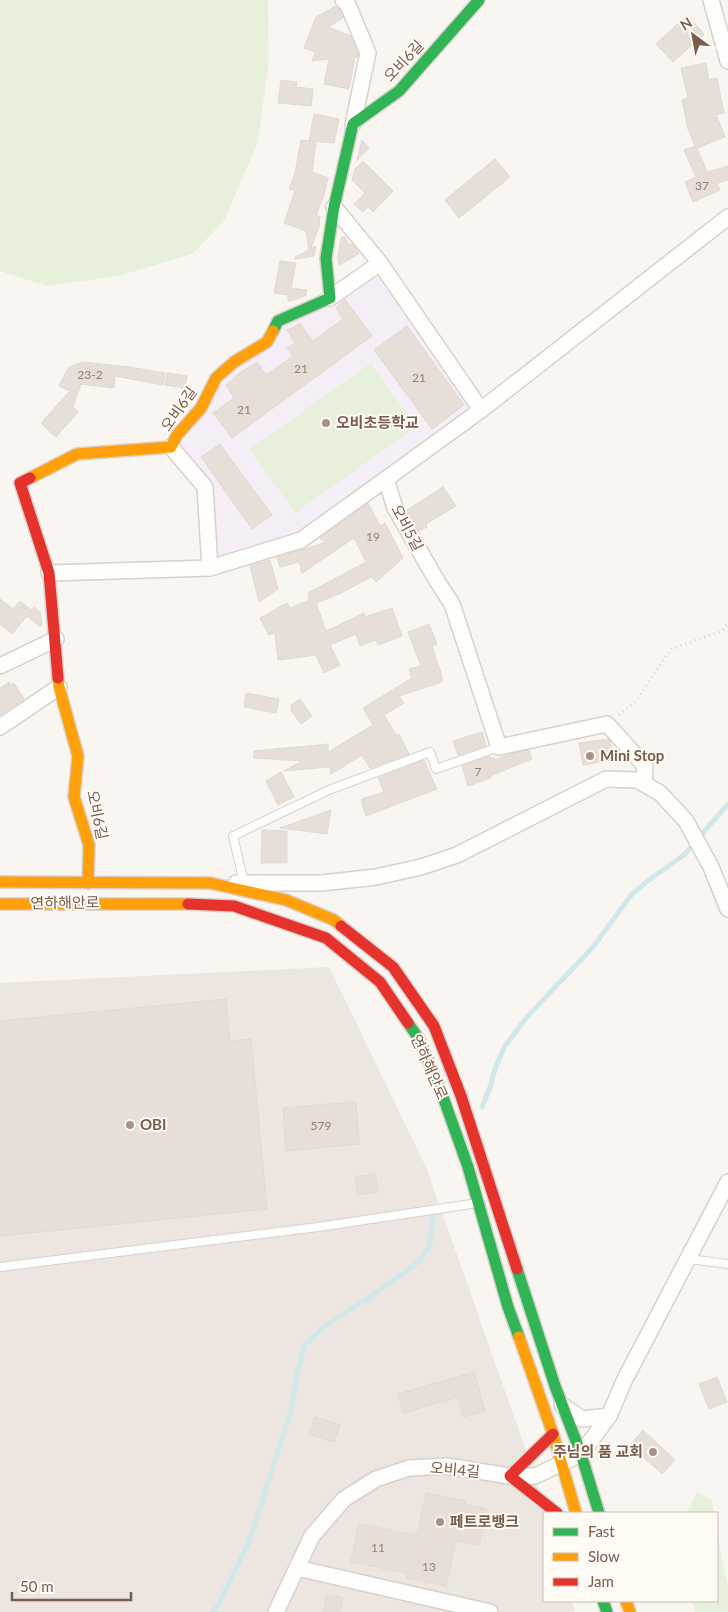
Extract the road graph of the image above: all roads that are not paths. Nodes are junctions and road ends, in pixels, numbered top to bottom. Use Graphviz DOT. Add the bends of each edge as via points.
graph roads {
  1 [pos="343,0"];
  2 [pos="479,0"];
  3 [pos="711,0"];
  4 [pos="728,61"];
  5 [pos="352,124"];
  6 [pos="334,207"];
  7 [pos="728,217"];
  8 [pos="380,263"];
  9 [pos="330,298"];
  10 [pos="481,410"];
  11 [pos="171,448"];
  12 [pos="386,479"];
  13 [pos="210,568"];
  14 [pos="49,573"];
  15 [pos="56,639"];
  16 [pos="0,666"];
  17 [pos="59,687"];
  18 [pos="0,727"];
  19 [pos="498,748"];
  20 [pos="644,784"];
  21 [pos="0,882"];
  22 [pos="88,883"];
  23 [pos="210,883"];
  24 [pos="244,883"];
  25 [pos="0,904"];
  26 [pos="728,908"];
  27 [pos="728,1182"];
  28 [pos="478,1203"];
  29 [pos="689,1259"];
  30 [pos="728,1264"];
  31 [pos="0,1267"];
  32 [pos="562,1405"];
  33 [pos="609,1416"];
  34 [pos="553,1434"];
  35 [pos="581,1454"];
  36 [pos="562,1464"];
  37 [pos="510,1476"];
  38 [pos="556,1512"];
  39 [pos="576,1512"];
  40 [pos="599,1512"];
  41 [pos="297,1568"];
  42 [pos="276,1612"];
  43 [pos="490,1612"];
  1 -- 5 [label="street" via="368,53"];
  2 -- 5 [label="street, 오비6길" via="400,91"];
  3 -- 4 [label="street"];
  5 -- 6 [label="street"];
  6 -- 8 [label="street"];
  6 -- 9 [label="street" via="326,258"];
  7 -- 10 [label="street"];
  8 -- 9 [label="street"];
  8 -- 10 [label="street"];
  9 -- 11 [label="street, 오비6길" via="278,321 267,342 234,362 216,378 202,408 177,435"];
  10 -- 12 [label="street"];
  11 -- 13 [label="street" via="205,486"];
  11 -- 14 [label="street, 오비6길" via="78,454 20,483"];
  12 -- 13 [label="street" via="301,540"];
  12 -- 19 [label="street, 오비5길" via="395,508 452,604"];
  13 -- 14 [label="street"];
  14 -- 15 [label="street, 오비6길"];
  15 -- 16 [label="street"];
  15 -- 17 [label="street, 오비6길"];
  17 -- 18 [label="street"];
  17 -- 22 [label="street, 오비6길" via="78,756 74,797 89,845"];
  19 -- 20 [label="street" via="607,724 645,766"];
  19 -- 24 [label="lane" via="436,768 430,752 329,790 233,836"];
  20 -- 24 [label="street, 연하해안로" via="637,780 606,779 457,855 421,867 376,877 322,883"];
  20 -- 26 [label="street, 연하해안로" via="660,793 686,821"];
  21 -- 22 [label="street, 연하해안로"];
  22 -- 23 [label="street, 연하해안로"];
  23 -- 24 [label="street, 연하해안로"];
  23 -- 32 [label="street, 연하해안로" via="286,900 334,920 393,967 434,1026 462,1096"];
  25 -- 28 [label="street, 연하해안로" via="234,906 326,938 380,982 419,1039 442,1094"];
  27 -- 29 [label="street"];
  28 -- 31 [label="lane" via="318,1227"];
  28 -- 34 [label="street, 연하해안로" via="508,1307"];
  29 -- 30 [label="lane"];
  29 -- 33 [label="street" via="625,1379"];
  32 -- 33 [label="street" via="582,1419"];
  32 -- 35 [label="street, 연하해안로"];
  33 -- 35 [label="street"];
  34 -- 36 [label="street, 연하해안로"];
  34 -- 37 [label="street"];
  35 -- 36 [label="street, 오비4길"];
  35 -- 40 [label="street, 연하해안로"];
  36 -- 37 [label="street, 오비4길" via="534,1476"];
  36 -- 39 [label="street, 연하해안로"];
  37 -- 38 [label="street"];
  37 -- 41 [label="street, 오비4길" via="447,1466 409,1468 376,1478 344,1499 312,1536"];
  41 -- 42 [label="street, 오비4길"];
  41 -- 43 [label="street"];
}
